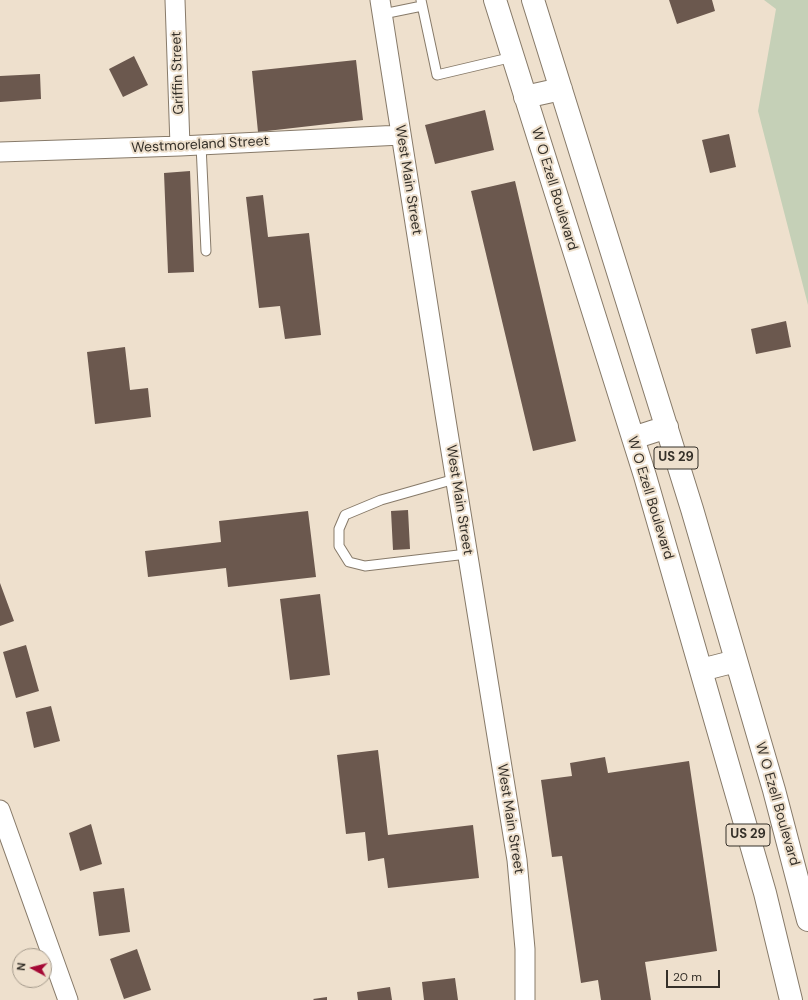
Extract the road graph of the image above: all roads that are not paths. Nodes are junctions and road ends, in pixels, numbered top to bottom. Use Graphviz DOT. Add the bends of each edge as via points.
graph roads {
  1 [pos="175,0"];
  2 [pos="495,0"];
  3 [pos="533,0"];
  4 [pos="422,3"];
  5 [pos="382,7"];
  6 [pos="513,57"];
  7 [pos="561,89"];
  8 [pos="525,97"];
  9 [pos="401,135"];
  10 [pos="180,146"];
  11 [pos="201,146"];
  12 [pos="0,152"];
  13 [pos="206,251"];
  14 [pos="667,427"];
  15 [pos="633,438"];
  16 [pos="455,479"];
  17 [pos="467,554"];
  18 [pos="736,660"];
  19 [pos="701,670"];
  20 [pos="0,810"];
  21 [pos="808,920"];
  22 [pos="68,1000"];
  23 [pos="525,1000"];
  24 [pos="791,1000"];
  1 -- 10 [label="street, Griffin Street"];
  2 -- 6 [label="main road, W O Ezell Boulevard / US 29"];
  3 -- 7 [label="main road, W O Ezell Boulevard / US 29"];
  4 -- 5 [label="lane"];
  4 -- 6 [label="lane" via="437,74"];
  5 -- 9 [label="street, West Main Street"];
  6 -- 8 [label="main road, W O Ezell Boulevard / US 29"];
  7 -- 8 [label="main road"];
  7 -- 14 [label="main road, W O Ezell Boulevard / US 29"];
  8 -- 15 [label="main road, W O Ezell Boulevard / US 29"];
  9 -- 11 [label="street, Westmoreland Street"];
  9 -- 16 [label="street, West Main Street"];
  10 -- 11 [label="street, Westmoreland Street"];
  10 -- 12 [label="street, Westmoreland Street"];
  11 -- 13 [label="lane"];
  14 -- 15 [label="main road"];
  14 -- 18 [label="main road, W O Ezell Boulevard / US 29"];
  15 -- 19 [label="main road, W O Ezell Boulevard / US 29"];
  16 -- 17 [label="street, West Main Street"];
  16 -- 17 [label="lane" via="381,500 346,515 339,528 339,546 349,562 365,566"];
  17 -- 23 [label="street, West Main Street" via="518,860 525,949"];
  18 -- 19 [label="main road"];
  18 -- 21 [label="main road, W O Ezell Boulevard / US 29"];
  19 -- 24 [label="main road, W O Ezell Boulevard / US 29" via="765,893"];
  20 -- 22 [label="street"];
}
